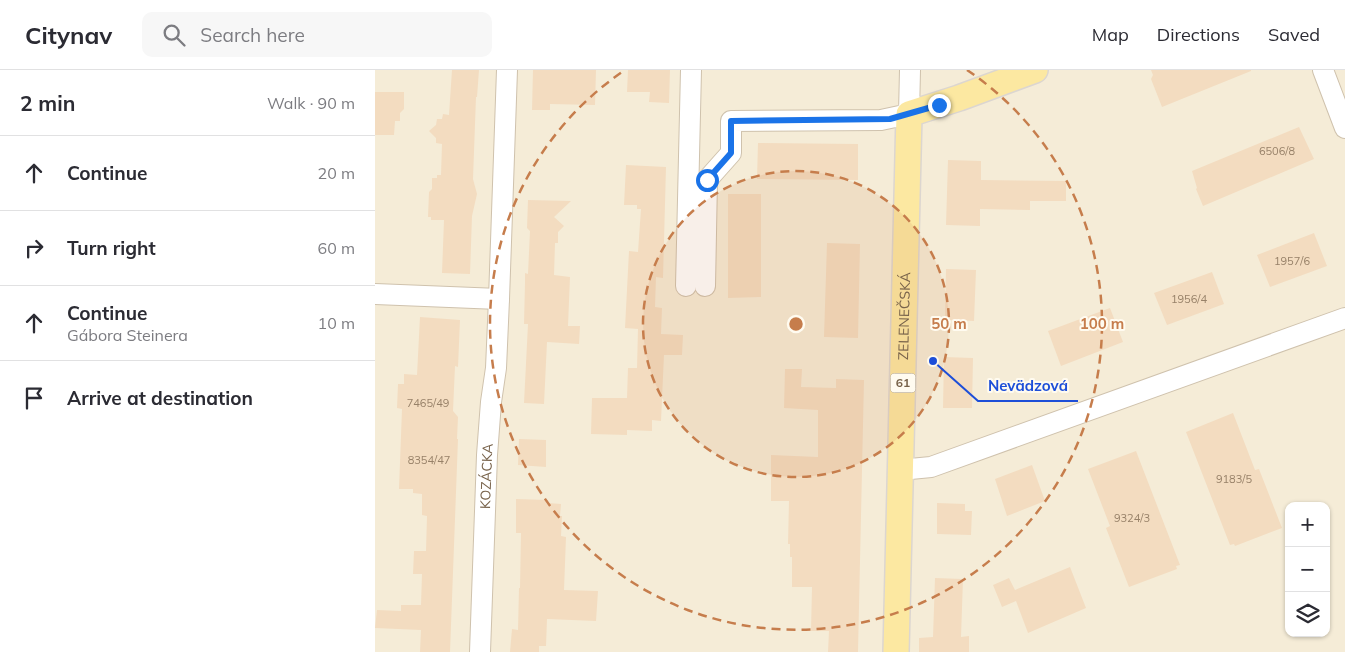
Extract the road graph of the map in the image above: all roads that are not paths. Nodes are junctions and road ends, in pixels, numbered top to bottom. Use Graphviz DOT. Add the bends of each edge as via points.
graph roads {
  1 [pos="507,70"];
  2 [pos="691,70"];
  3 [pos="910,70"];
  4 [pos="1035,70"];
  5 [pos="1323,70"];
  6 [pos="909,114"];
  7 [pos="1345,128"];
  8 [pos="685,286"];
  9 [pos="705,286"];
  10 [pos="375,294"];
  11 [pos="499,299"];
  12 [pos="1345,318"];
  13 [pos="900,470"];
  14 [pos="480,652"];
  15 [pos="896,652"];
  1 -- 11 [label="street, KOZÁCKA"];
  2 -- 8 [label="street"];
  3 -- 6 [label="street, ZELENEČSKÁ"];
  4 -- 6 [label="main road"];
  5 -- 7 [label="street"];
  6 -- 9 [label="street" via="881,120 731,121 731,153 707,180"];
  6 -- 13 [label="main road, ZELENEČSKÁ / 61"];
  10 -- 11 [label="street"];
  11 -- 14 [label="street, KOZÁCKA" via="487,455"];
  12 -- 13 [label="street" via="931,467"];
  13 -- 15 [label="main road, ZELENEČSKÁ / 61"];
}
